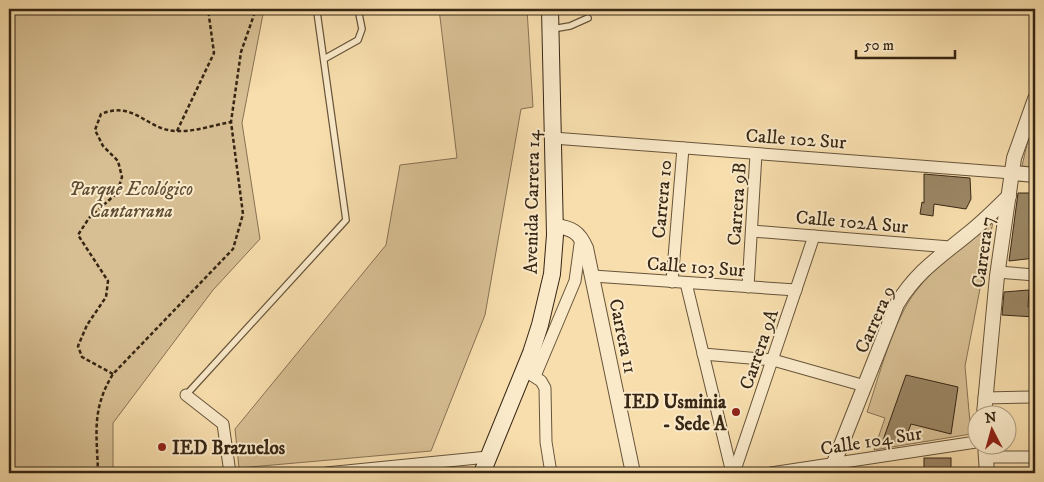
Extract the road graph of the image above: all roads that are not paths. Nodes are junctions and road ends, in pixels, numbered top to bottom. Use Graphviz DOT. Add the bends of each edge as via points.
graph roads {
  1 [pos="358,9"];
  2 [pos="550,9"];
  3 [pos="317,12"];
  4 [pos="588,18"];
  5 [pos="551,29"];
  6 [pos="324,59"];
  7 [pos="1035,99"];
  8 [pos="553,138"];
  9 [pos="683,148"];
  10 [pos="756,154"];
  11 [pos="1012,173"];
  12 [pos="1035,175"];
  13 [pos="1009,196"];
  14 [pos="555,226"];
  15 [pos="752,231"];
  16 [pos="814,236"];
  17 [pos="581,237"];
  18 [pos="950,247"];
  19 [pos="998,272"];
  20 [pos="1035,275"];
  21 [pos="593,276"];
  22 [pos="672,282"];
  23 [pos="686,283"];
  24 [pos="748,287"];
  25 [pos="796,290"];
  26 [pos="703,354"];
  27 [pos="773,360"];
  28 [pos="529,374"];
  29 [pos="866,386"];
  30 [pos="186,395"];
  31 [pos="1035,397"];
  32 [pos="984,398"];
  33 [pos="984,404"];
  34 [pos="966,444"];
  35 [pos="985,454"];
  36 [pos="1010,454"];
  37 [pos="488,457"];
  38 [pos="1035,457"];
  39 [pos="832,470"];
  40 [pos="230,473"];
  41 [pos="326,473"];
  42 [pos="482,473"];
  43 [pos="551,473"];
  44 [pos="633,473"];
  45 [pos="733,473"];
  46 [pos="771,473"];
  47 [pos="987,473"];
  1 -- 6 [label="lane" via="362,29 358,40"];
  2 -- 5 [label="main road, Avenida Carrera 14"];
  3 -- 6 [label="lane"];
  4 -- 5 [label="lane" via="570,26"];
  5 -- 8 [label="main road, Avenida Carrera 14"];
  6 -- 30 [label="lane" via="346,220"];
  7 -- 11 [label="street, Carrera 7" via="1018,142"];
  8 -- 9 [label="street, Calle 102 Sur"];
  8 -- 14 [label="main road, Avenida Carrera 14"];
  9 -- 10 [label="street, Calle 102 Sur"];
  9 -- 22 [label="street, Carrera 10"];
  10 -- 11 [label="street, Calle 102 Sur"];
  10 -- 15 [label="street, Carrera 9B"];
  11 -- 12 [label="street, Calle 102 Sur"];
  11 -- 13 [label="street, Carrera 7"];
  13 -- 18 [label="street, Carrera 9"];
  13 -- 19 [label="street, Carrera 7"];
  14 -- 17 [label="street" via="566,227"];
  14 -- 28 [label="main road, Avenida Carrera 14" via="548,294"];
  15 -- 16 [label="street, Calle 102A Sur"];
  15 -- 24 [label="street, Carrera 9B"];
  16 -- 18 [label="street, Calle 102A Sur"];
  16 -- 25 [label="street, Carrera 9A"];
  17 -- 21 [label="street, Carrera 11"];
  17 -- 28 [label="street" via="575,281"];
  18 -- 29 [label="street, Carrera 9" via="927,266 901,297"];
  19 -- 20 [label="street"];
  19 -- 32 [label="street, Carrera 7"];
  21 -- 22 [label="street, Calle 103 Sur"];
  21 -- 44 [label="street, Carrera 11"];
  22 -- 23 [label="street, Calle 103 Sur"];
  23 -- 24 [label="street, Calle 103 Sur"];
  23 -- 26 [label="street"];
  24 -- 25 [label="street, Calle 103 Sur"];
  25 -- 27 [label="street, Carrera 9A"];
  26 -- 27 [label="street"];
  26 -- 45 [label="street"];
  27 -- 29 [label="street"];
  27 -- 45 [label="street, Carrera 9A"];
  28 -- 37 [label="main road, Avenida Carrera 14"];
  28 -- 43 [label="street" via="545,388 547,396 546,442"];
  29 -- 39 [label="street, Carrera 9"];
  30 -- 40 [label="street" via="223,424"];
  31 -- 32 [label="street"];
  32 -- 33 [label="street, Carrera 7"];
  34 -- 39 [label="street, Calle 104 Sur"];
  35 -- 47 [label="street"];
  36 -- 38 [label="street"];
  37 -- 41 [label="street"];
  37 -- 42 [label="main road, Avenida Carrera 14"];
  39 -- 46 [label="street, Calle 104 Sur"];
}
